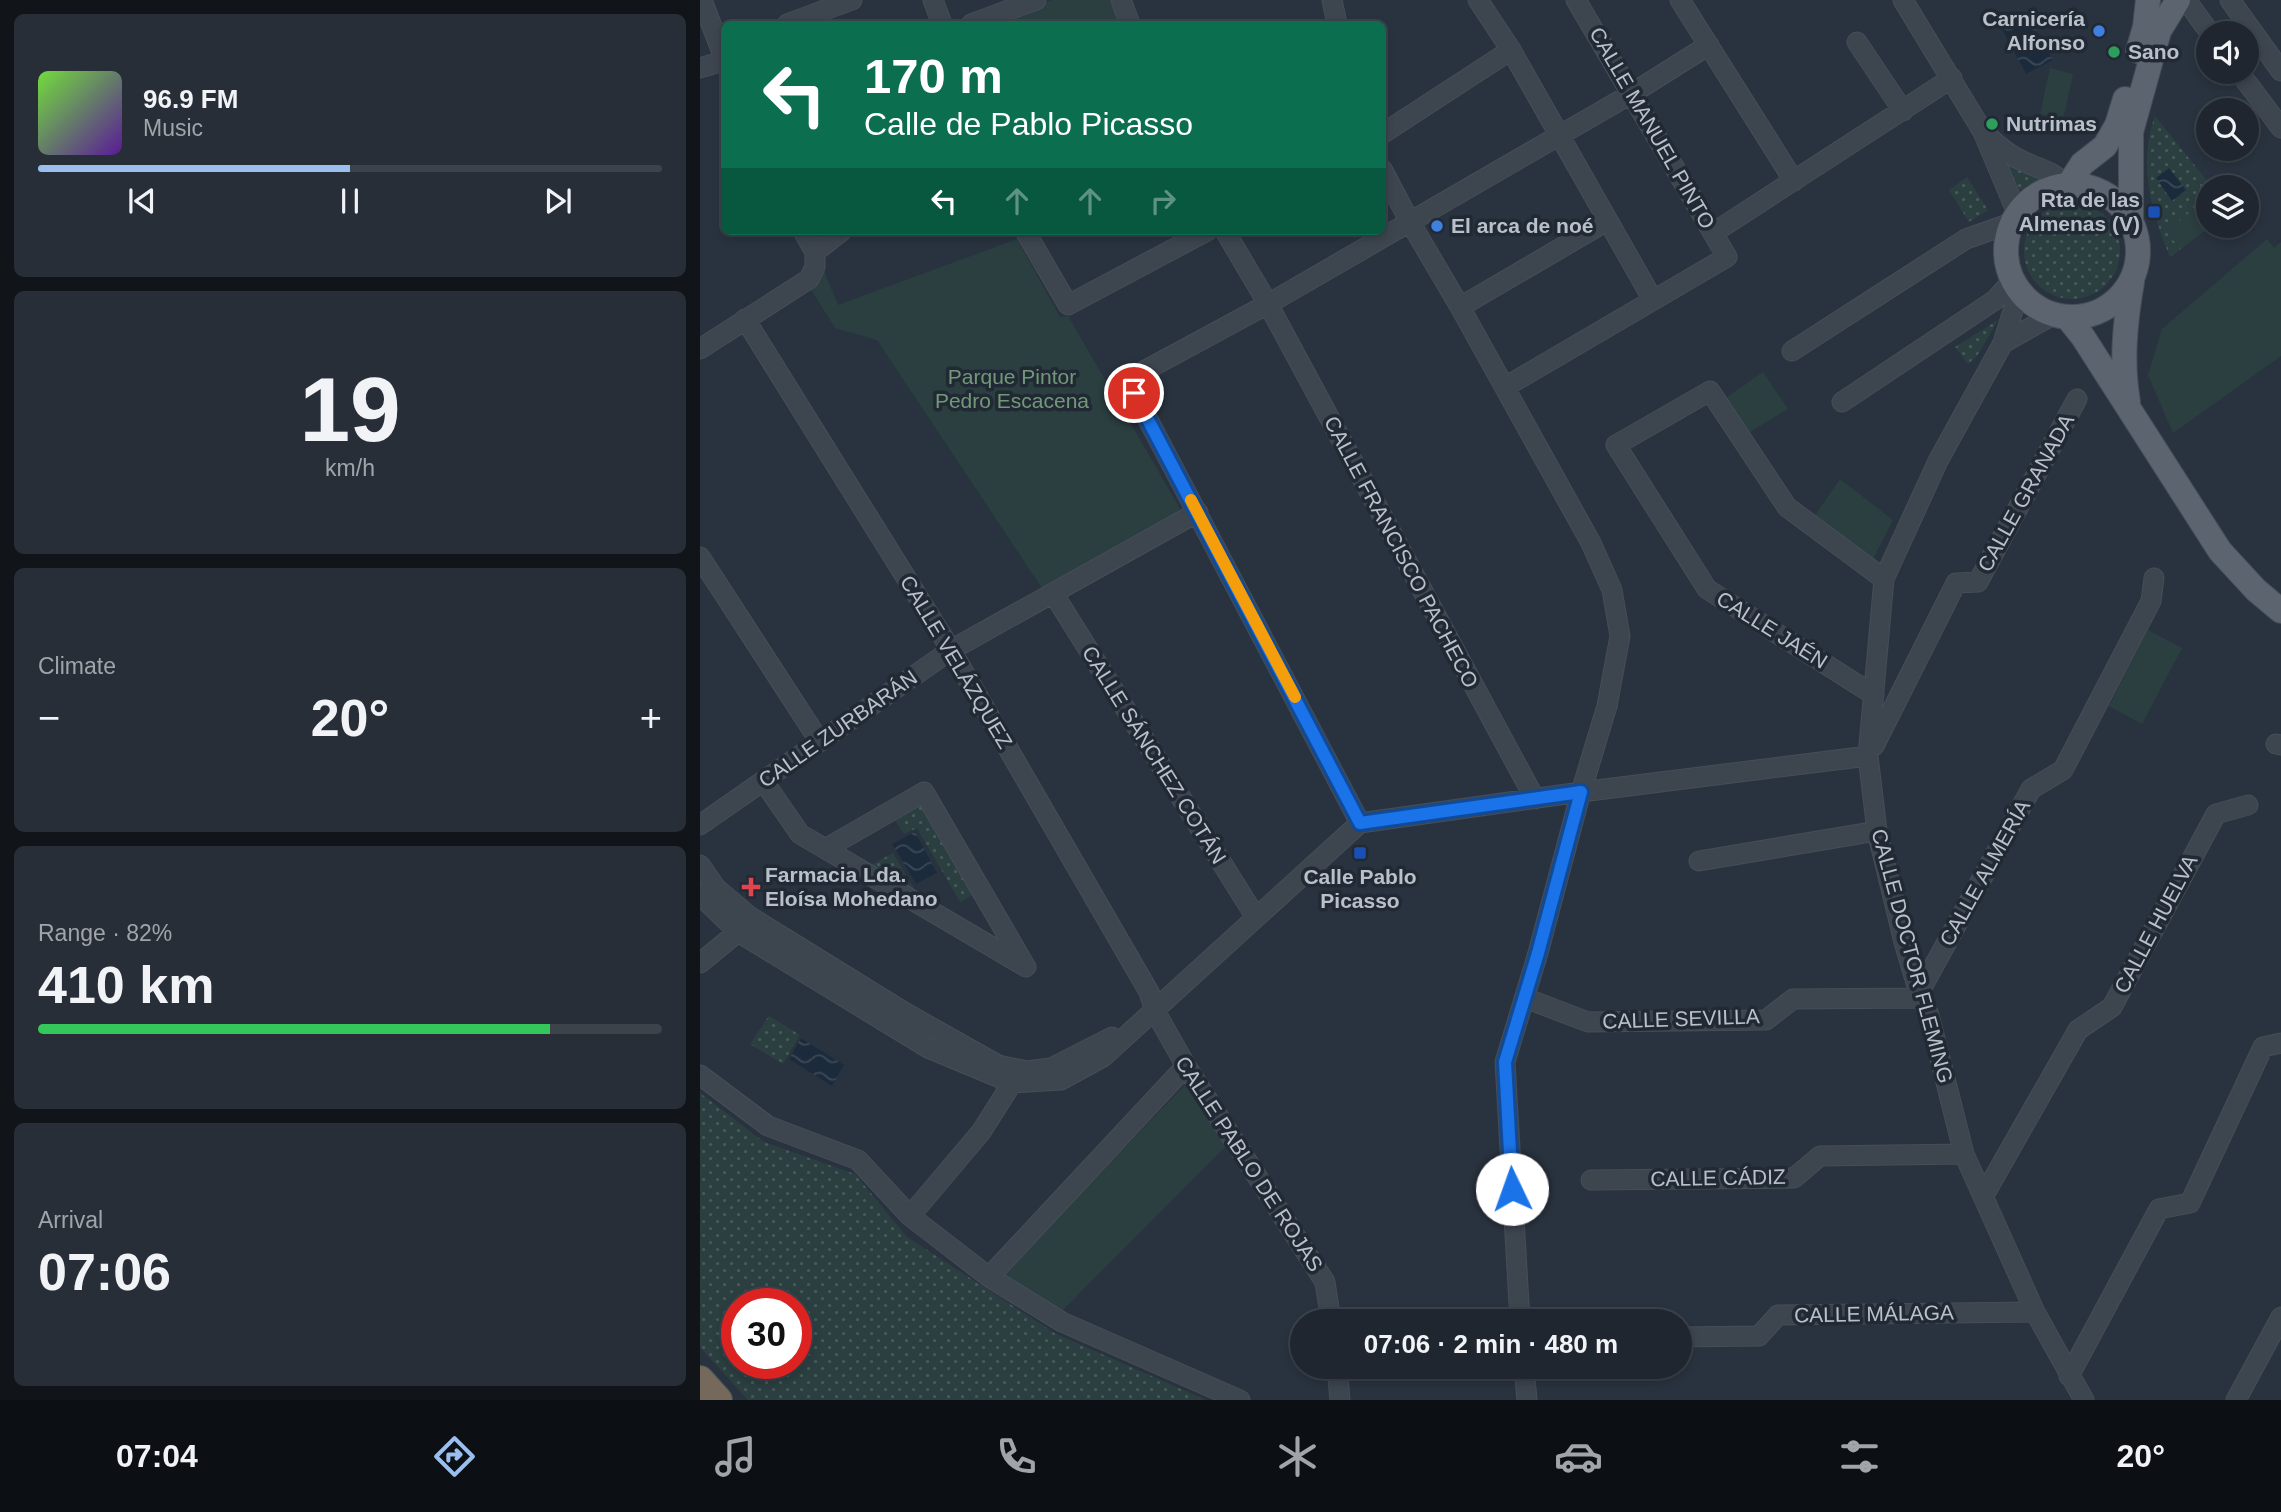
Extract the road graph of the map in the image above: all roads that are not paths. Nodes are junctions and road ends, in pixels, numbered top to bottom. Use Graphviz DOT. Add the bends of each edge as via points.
graph roads {
  1 [pos="702,0"];
  2 [pos="852,0"];
  3 [pos="933,0"];
  4 [pos="1036,0"];
  5 [pos="1121,0"];
  6 [pos="1332,0"];
  7 [pos="1478,0"];
  8 [pos="1576,0"];
  9 [pos="1680,0"];
  10 [pos="1903,0"];
  11 [pos="2148,0"];
  12 [pos="2178,0"];
  13 [pos="2186,0"];
  14 [pos="2230,0"];
  15 [pos="807,8"];
  16 [pos="791,21"];
  17 [pos="941,21"];
  18 [pos="979,21"];
  19 [pos="1129,21"];
  20 [pos="1336,21"];
  21 [pos="2201,21"];
  22 [pos="1857,42"];
  23 [pos="1709,45"];
  24 [pos="721,49"];
  25 [pos="1511,50"];
  26 [pos="721,55"];
  27 [pos="700,68"];
  28 [pos="2281,71"];
  29 [pos="1952,78"];
  30 [pos="2248,84"];
  31 [pos="1631,94"];
  32 [pos="1902,111"];
  33 [pos="2281,128"];
  34 [pos="1386,131"];
  35 [pos="1983,132"];
  36 [pos="1559,136"];
  37 [pos="1386,177"];
  38 [pos="1794,181"];
  39 [pos="2067,184"];
  40 [pos="2014,218"];
  41 [pos="2131,219"];
  42 [pos="1607,221"];
  43 [pos="1410,222"];
  44 [pos="1713,233"];
  45 [pos="805,235"];
  46 [pos="837,235"];
  47 [pos="1027,235"];
  48 [pos="1199,235"];
  49 [pos="1226,235"];
  50 [pos="815,252"];
  51 [pos="2132,280"];
  52 [pos="2015,286"];
  53 [pos="1653,300"];
  54 [pos="1268,304"];
  55 [pos="1460,307"];
  56 [pos="2060,316"];
  57 [pos="745,319"];
  58 [pos="2003,343"];
  59 [pos="700,349"];
  60 [pos="1793,351"];
  61 [pos="1505,387"];
  62 [pos="2077,399"];
  63 [pos="1842,402"];
  64 [pos="2129,410"];
  65 [pos="1198,512"];
  66 [pos="700,557"];
  67 [pos="2154,578"];
  68 [pos="1884,579"];
  69 [pos="1053,593"];
  70 [pos="2281,611"];
  71 [pos="951,650"];
  72 [pos="1874,695"];
  73 [pos="820,742"];
  74 [pos="1868,756"];
  75 [pos="764,782"];
  76 [pos="1581,792"];
  77 [pos="1535,799"];
  78 [pos="2248,805"];
  79 [pos="1360,823"];
  80 [pos="700,825"];
  81 [pos="1877,831"];
  82 [pos="825,849"];
  83 [pos="1699,861"];
  84 [pos="700,865"];
  85 [pos="700,895"];
  86 [pos="1255,916"];
  87 [pos="738,932"];
  88 [pos="700,963"];
  89 [pos="1920,995"];
  90 [pos="1525,998"];
  91 [pos="1154,1011"];
  92 [pos="2281,1043"];
  93 [pos="1186,1066"];
  94 [pos="700,1075"];
  95 [pos="1012,1083"];
  96 [pos="1964,1154"];
  97 [pos="1591,1180"];
  98 [pos="1983,1197"];
  99 [pos="910,1216"];
  100 [pos="989,1277"];
  101 [pos="1329,1309"];
  102 [pos="1519,1309"];
  103 [pos="2035,1312"];
  104 [pos="2281,1317"];
  105 [pos="1692,1337"];
  106 [pos="2069,1376"];
  107 [pos="1338,1379"];
  108 [pos="1525,1379"];
  109 [pos="700,1380"];
  110 [pos="718,1400"];
  111 [pos="1240,1400"];
  112 [pos="1340,1400"];
  113 [pos="1527,1400"];
  114 [pos="2084,1400"];
  115 [pos="2236,1400"];
  1 -- 24 [label="street"];
  2 -- 15 [label="street"];
  3 -- 17 [label="street"];
  4 -- 18 [label="street"];
  5 -- 19 [label="street"];
  6 -- 20 [label="street"];
  7 -- 25 [label="street"];
  8 -- 31 [label="street, CALLE MANUEL PINTO"];
  9 -- 23 [label="street"];
  10 -- 29 [label="street"];
  11 -- 39 [label="main road" via="2145,27 2117,125 2105,146 2081,164"];
  12 -- 41 [label="main road" via="2159,31 2131,132"];
  13 -- 21 [label="street"];
  14 -- 28 [label="street"];
  15 -- 16 [label="street"];
  22 -- 32 [label="street"];
  23 -- 31 [label="street"];
  23 -- 38 [label="street"];
  25 -- 34 [label="street"];
  25 -- 36 [label="street"];
  26 -- 27 [label="street"];
  29 -- 32 [label="street"];
  29 -- 35 [label="street"];
  30 -- 33 [label="street"];
  31 -- 36 [label="street"];
  31 -- 44 [label="street, CALLE MANUEL PINTO"];
  32 -- 38 [label="street"];
  35 -- 39 [label="street" via="2002,150 2051,171"];
  35 -- 40 [label="street"];
  36 -- 42 [label="street"];
  36 -- 43 [label="street"];
  37 -- 43 [label="street"];
  38 -- 44 [label="street"];
  39 -- 40 [label="main road" via="2038,193"];
  39 -- 41 [label="main road" via="2105,193"];
  40 -- 52 [label="main road" via="2006,242 2006,262"];
  40 -- 60 [label="street" via="1966,239"];
  41 -- 51 [label="main road" via="2138,239"];
  42 -- 53 [label="street"];
  42 -- 55 [label="street"];
  43 -- 54 [label="street"];
  43 -- 55 [label="street"];
  44 -- 53 [label="street, CALLE MANUEL PINTO" via="1727,257"];
  45 -- 50 [label="street"];
  46 -- 50 [label="street"];
  47 -- 48 [label="street" via="1068,305"];
  49 -- 54 [label="street, CALLE FRANCISCO PACHECO"];
  50 -- 57 [label="street" via="810,279"];
  51 -- 56 [label="main road" via="2105,309 2087,316"];
  51 -- 64 [label="main road" via="2123,375"];
  52 -- 56 [label="main road" via="2034,305"];
  52 -- 58 [label="street, CALLE DOCTOR FLEMING"];
  52 -- 63 [label="street"];
  53 -- 61 [label="street"];
  54 -- 65 [label="street" via="1129,379"];
  54 -- 77 [label="street, CALLE FRANCISCO PACHECO"];
  55 -- 61 [label="street"];
  56 -- 58 [label="street"];
  56 -- 64 [label="main road" via="2083,337"];
  57 -- 59 [label="street"];
  57 -- 71 [label="street, CALLE VELÁZQUEZ"];
  58 -- 68 [label="street, CALLE DOCTOR FLEMING" via="1938,461"];
  61 -- 76 [label="street" via="1612,590 1620,635 1607,706"];
  62 -- 74 [label="street, CALLE GRANADA" via="1978,582 1956,583"];
  64 -- 70 [label="main road" via="2220,551"];
  65 -- 69 [label="street, CALLE ZURBARÁN"];
  65 -- 79 [label="street"];
  66 -- 73 [label="street"];
  67 -- 89 [label="street, CALLE ALMERÍA" via="2151,601 2063,770 2031,789"];
  68 -- 72 [label="street, CALLE DOCTOR FLEMING"];
  68 -- 72 [label="street, CALLE JAÉN" via="1787,507 1710,391 1616,445 1707,589"];
  69 -- 71 [label="street, CALLE ZURBARÁN"];
  69 -- 86 [label="street, CALLE SÁNCHEZ COTÁN"];
  71 -- 73 [label="street, CALLE ZURBARÁN"];
  71 -- 91 [label="street, CALLE VELÁZQUEZ" via="1149,992"];
  72 -- 74 [label="street, CALLE DOCTOR FLEMING"];
  73 -- 75 [label="street, CALLE ZURBARÁN"];
  74 -- 76 [label="street"];
  74 -- 81 [label="street, CALLE DOCTOR FLEMING"];
  75 -- 80 [label="street, CALLE ZURBARÁN"];
  75 -- 82 [label="street" via="800,834"];
  76 -- 77 [label="street"];
  76 -- 90 [label="street"];
  77 -- 79 [label="street"];
  78 -- 98 [label="street, CALLE HUELVA" via="2216,814 2112,1007 2078,1030"];
  79 -- 86 [label="street"];
  81 -- 83 [label="street"];
  81 -- 89 [label="street, CALLE DOCTOR FLEMING"];
  82 -- 82 [label="street" via="872,877 1026,967 924,792"];
  84 -- 91 [label="street" via="716,888 749,915 999,1065 1027,1071 1051,1068"];
  85 -- 87 [label="street"];
  86 -- 91 [label="street"];
  87 -- 88 [label="street"];
  87 -- 95 [label="street" via="928,1048"];
  89 -- 90 [label="street, CALLE SEVILLA" via="1793,999 1766,1020 1588,1022"];
  89 -- 96 [label="street, CALLE DOCTOR FLEMING"];
  90 -- 102 [label="street" via="1505,1062"];
  91 -- 93 [label="street, CALLE PABLO DE ROJAS"];
  91 -- 95 [label="street" via="1103,1057 1061,1080"];
  92 -- 106 [label="street" via="2263,1047 2190,1203 2159,1209"];
  93 -- 100 [label="street"];
  93 -- 101 [label="street, CALLE PABLO DE ROJAS" via="1325,1282"];
  94 -- 99 [label="street" via="768,1126 858,1160"];
  95 -- 99 [label="street" via="981,1132"];
  96 -- 97 [label="street, CALLE CÁDIZ" via="1820,1156 1794,1178"];
  96 -- 98 [label="street, CALLE DOCTOR FLEMING"];
  98 -- 103 [label="street, CALLE DOCTOR FLEMING"];
  99 -- 100 [label="street"];
  100 -- 111 [label="street" via="1062,1322"];
  103 -- 105 [label="street, CALLE MÁLAGA" via="1778,1315 1759,1336"];
  103 -- 106 [label="street, CALLE DOCTOR FLEMING"];
  104 -- 115 [label="street"];
  106 -- 114 [label="street, CALLE DOCTOR FLEMING"];
  107 -- 112 [label="street"];
  108 -- 113 [label="street"];
  109 -- 110 [label="highway"];
}
